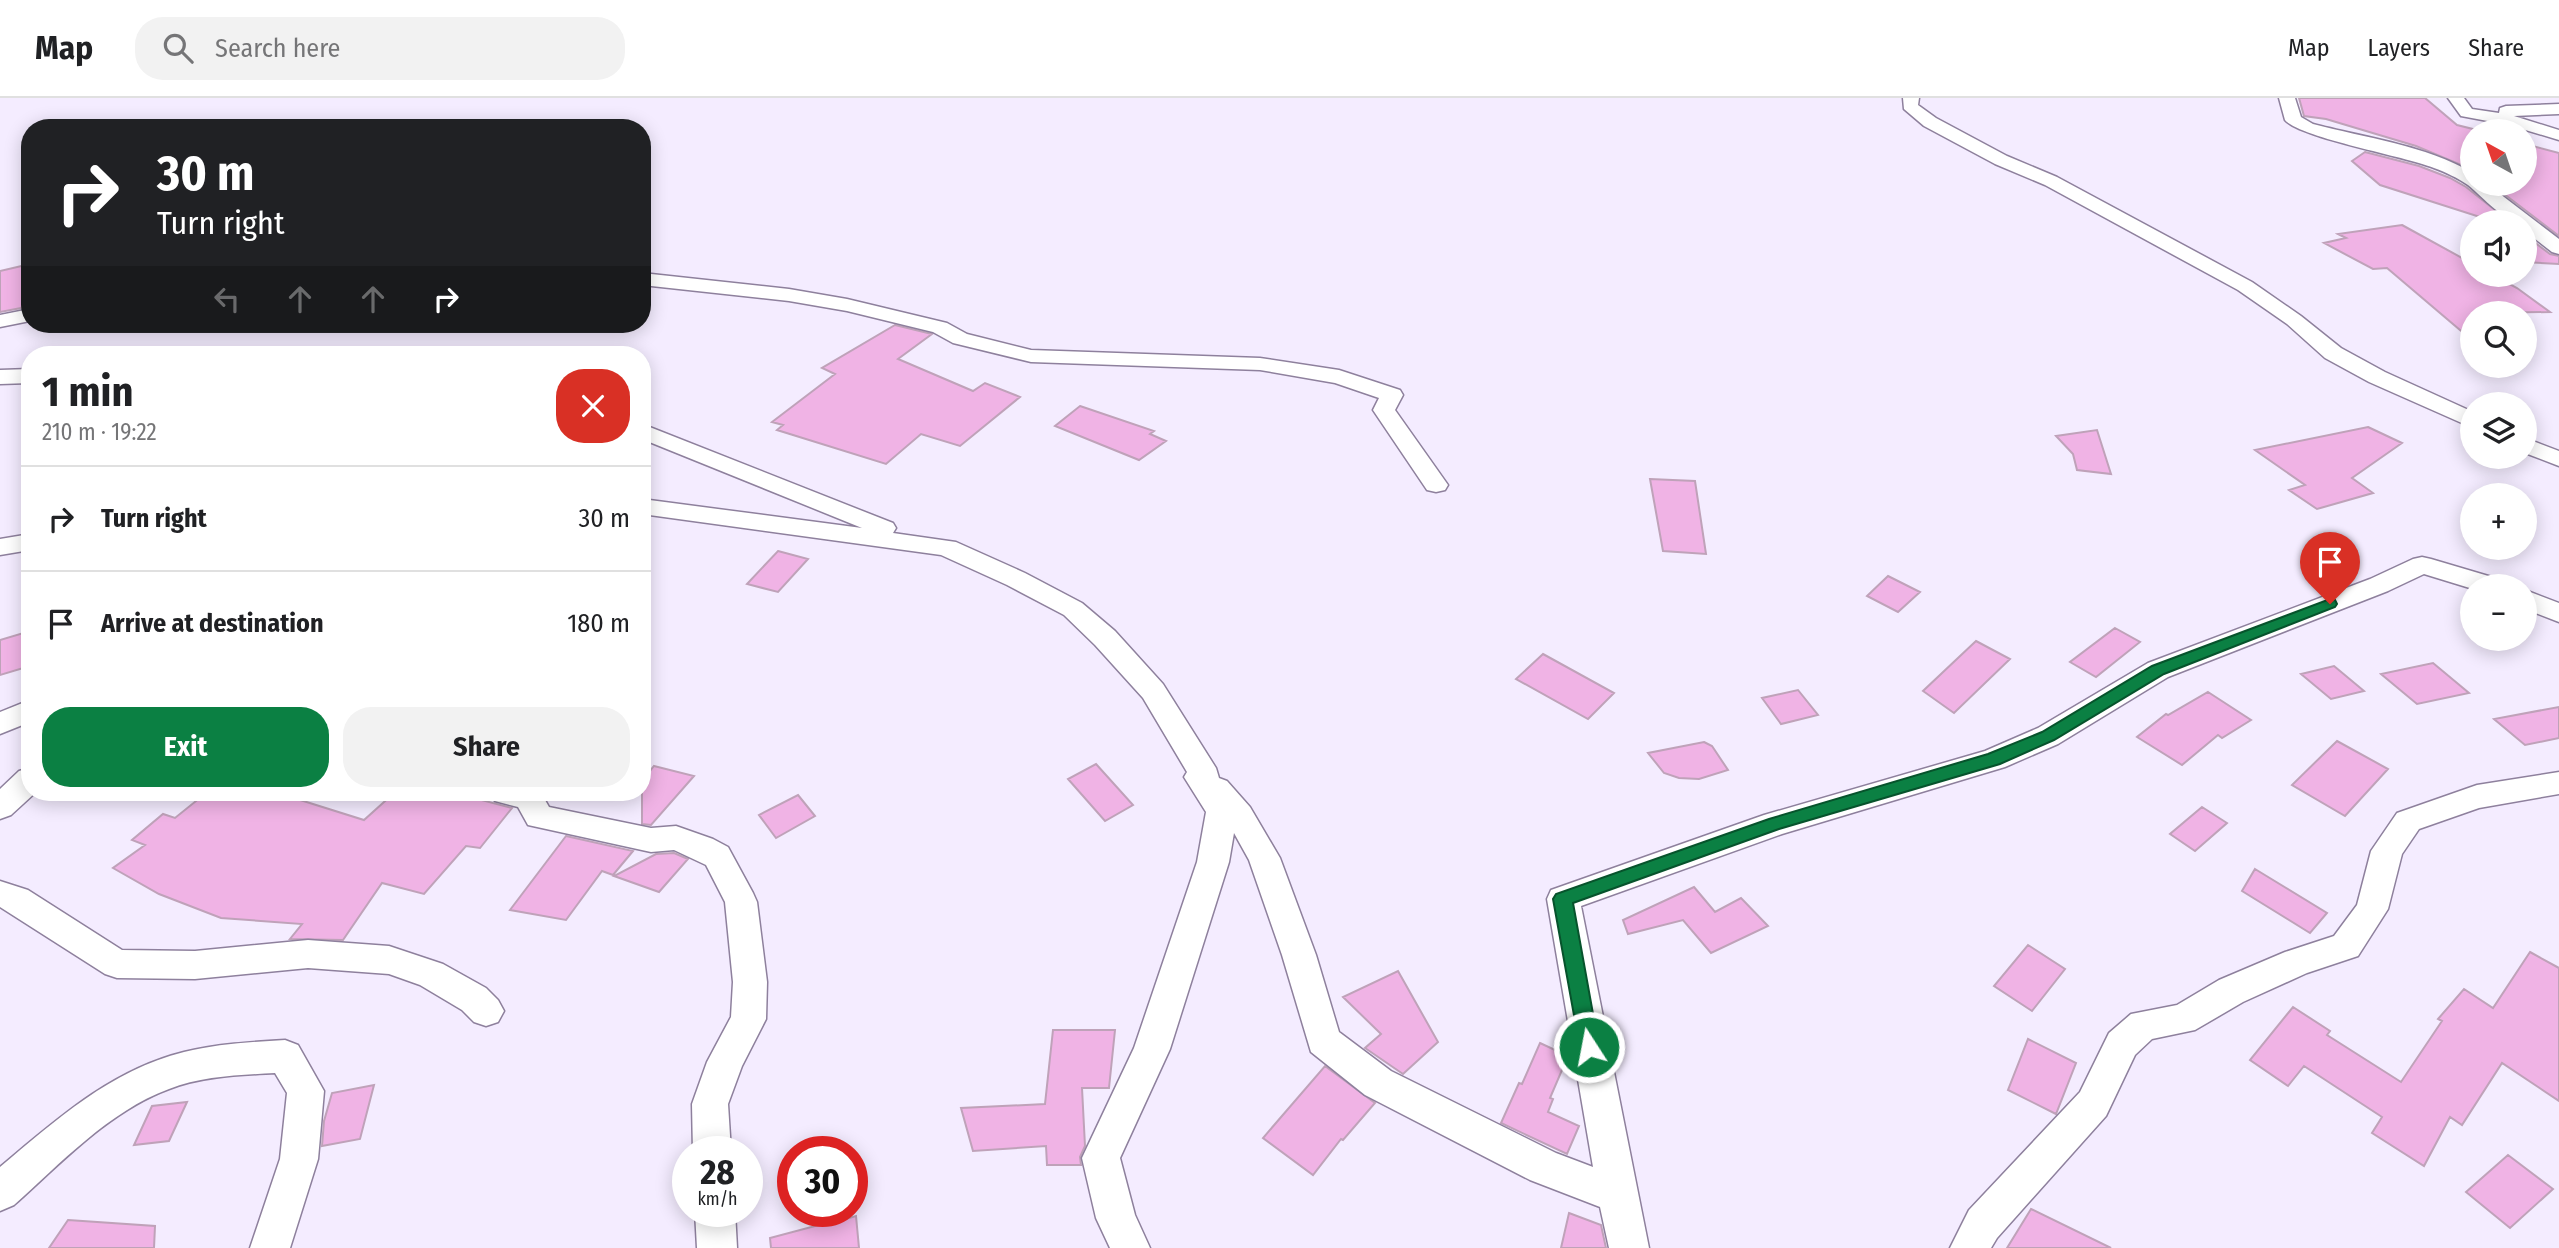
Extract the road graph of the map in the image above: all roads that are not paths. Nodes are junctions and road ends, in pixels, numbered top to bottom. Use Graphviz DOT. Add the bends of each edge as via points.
graph roads {
  1 [pos="1911,98"];
  2 [pos="2287,98"];
  3 [pos="2456,98"];
  4 [pos="2559,109"];
  5 [pos="2467,113"];
  6 [pos="2559,135"];
  7 [pos="2460,173"];
  8 [pos="2493,196"];
  9 [pos="2559,248"];
  10 [pos="651,280"];
  11 [pos="21,317"];
  12 [pos="0,321"];
  13 [pos="21,376"];
  14 [pos="0,377"];
  15 [pos="2460,415"];
  16 [pos="651,435"];
  17 [pos="2537,450"];
  18 [pos="2559,459"];
  19 [pos="1436,485"];
  20 [pos="651,507"];
  21 [pos="21,544"];
  22 [pos="0,547"];
  23 [pos="947,548"];
  24 [pos="2460,576"];
  25 [pos="2537,604"];
  26 [pos="2559,613"];
  27 [pos="21,714"];
  28 [pos="0,724"];
  29 [pos="1205,776"];
  30 [pos="2559,783"];
  31 [pos="21,787"];
  32 [pos="530,801"];
  33 [pos="0,807"];
  34 [pos="0,894"];
  35 [pos="486,1011"];
  36 [pos="711,1136"];
  37 [pos="0,1192"];
  38 [pos="1617,1195"];
  39 [pos="716,1227"];
  40 [pos="271,1248"];
  41 [pos="717,1248"];
  42 [pos="1130,1248"];
  43 [pos="1629,1248"];
  44 [pos="1970,1248"];
  1 -- 15 [label="street" via="1910,106 1930,122 2051,181 2245,286 2333,353"];
  2 -- 7 [label="street" via="2293,120 2307,128"];
  3 -- 5 [label="street"];
  4 -- 5 [label="street"];
  5 -- 6 [label="street" via="2512,120"];
  8 -- 9 [label="street"];
  10 -- 19 [label="street" via="847,304 1031,356 1260,364 1339,377 1392,395 1384,410"];
  11 -- 12 [label="street"];
  13 -- 14 [label="street"];
  16 -- 23 [label="street" via="798,496"];
  17 -- 18 [label="street"];
  20 -- 23 [label="street"];
  21 -- 22 [label="street"];
  23 -- 29 [label="street" via="1073,609 1153,691"];
  24 -- 38 [label="street" via="2421,565 2158,670 2048,736 1994,759 1775,824 1563,899"];
  25 -- 26 [label="street"];
  27 -- 28 [label="street"];
  29 -- 38 [label="street" via="1239,815 1264,859 1324,1041 1378,1083 1544,1167"];
  29 -- 42 [label="street" via="1199,777 1222,811 1213,862 1152,1049 1101,1158 1116,1218"];
  30 -- 44 [label="street" via="2477,797 2408,821 2388,852 2372,909 2346,946 2242,986 2183,1019 2143,1026 2122,1044 2093,1104 1983,1224"];
  31 -- 33 [label="street"];
  32 -- 36 [label="street" via="539,817 651,840 676,838 717,856 741,902 750,982 748,1020 725,1062 710,1104"];
  34 -- 35 [label="street" via="16,899 117,964 195,965 308,954 389,960 430,974"];
  37 -- 40 [label="street" via="92,1114 155,1078 224,1059 285,1056 306,1091 299,1159"];
  38 -- 43 [label="street"];
  39 -- 41 [label="street"];
}
